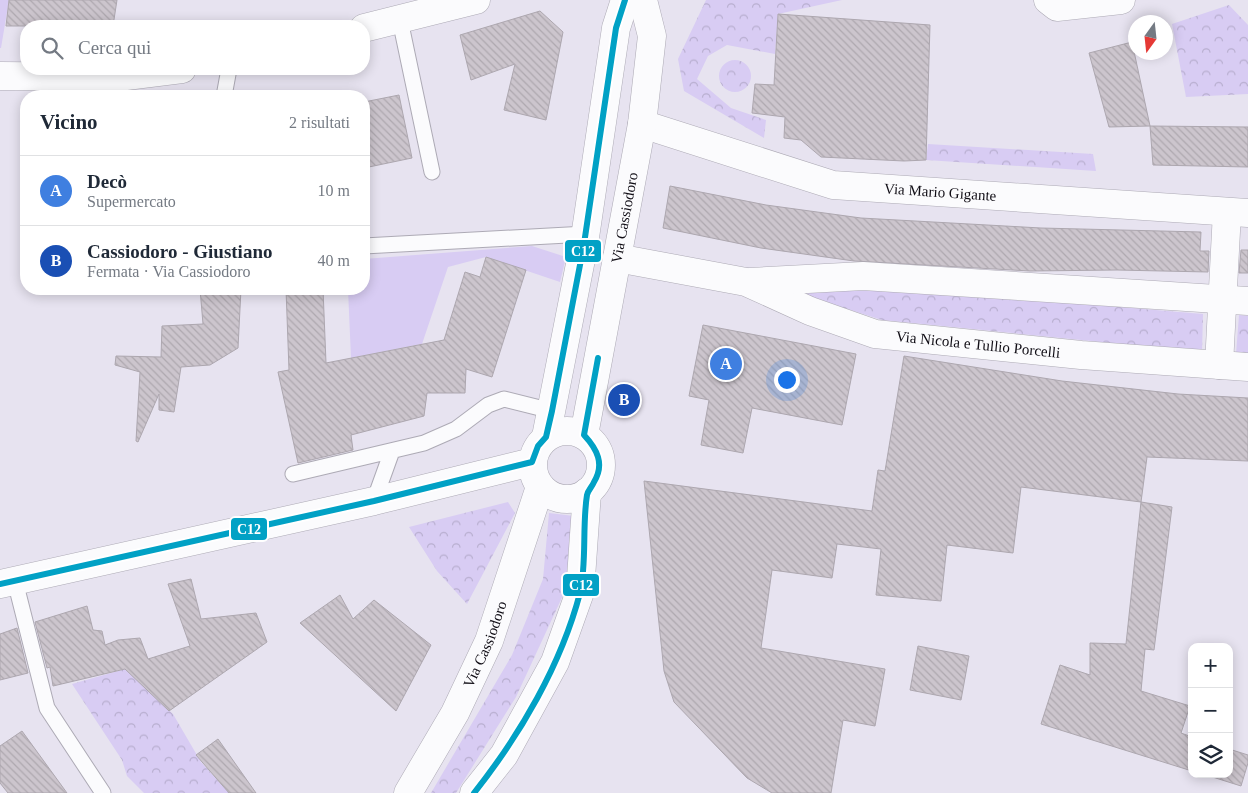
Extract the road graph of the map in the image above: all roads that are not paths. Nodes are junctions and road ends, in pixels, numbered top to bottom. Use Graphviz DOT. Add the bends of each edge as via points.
graph roads {
  1 [pos="476,0"];
  2 [pos="625,0"];
  3 [pos="643,0"];
  4 [pos="1048,0"];
  5 [pos="1121,0"];
  6 [pos="400,20"];
  7 [pos="370,27"];
  8 [pos="134,75"];
  9 [pos="228,75"];
  10 [pos="0,76"];
  11 [pos="225,90"];
  12 [pos="642,124"];
  13 [pos="432,172"];
  14 [pos="1238,213"];
  15 [pos="586,234"];
  16 [pos="370,246"];
  17 [pos="617,258"];
  18 [pos="746,282"];
  19 [pos="1235,300"];
  20 [pos="1219,365"];
  21 [pos="1248,367"];
  22 [pos="549,424"];
  23 [pos="584,435"];
  24 [pos="392,451"];
  25 [pos="293,474"];
  26 [pos="536,474"];
  27 [pos="587,492"];
  28 [pos="374,501"];
  29 [pos="8,582"];
  30 [pos="104,793"];
  31 [pos="408,793"];
  32 [pos="474,793"];
  1 -- 6 [label="street"];
  2 -- 15 [label="street" via="616,28"];
  3 -- 12 [label="street, Via Cassiodoro" via="652,36"];
  4 -- 5 [label="street" via="1057,6"];
  6 -- 7 [label="street"];
  6 -- 13 [label="lane"];
  8 -- 10 [label="street"];
  9 -- 11 [label="lane"];
  12 -- 14 [label="street, Via Mario Gigante" via="832,185"];
  12 -- 17 [label="street, Via Cassiodoro"];
  14 -- 19 [label="street"];
  15 -- 16 [label="lane"];
  15 -- 22 [label="street"];
  17 -- 18 [label="street, Via Nicola e Tullio Porcelli"];
  17 -- 23 [label="street, Via Cassiodoro"];
  18 -- 19 [label="street, Via Nicola e Tullio Porcelli" via="863,276"];
  18 -- 20 [label="street, Via Nicola e Tullio Porcelli" via="810,311 876,334"];
  19 -- 20 [label="street"];
  20 -- 21 [label="street, Via Nicola e Tullio Porcelli"];
  22 -- 23 [label="street" via="557,432"];
  22 -- 24 [label="lane" via="504,399 488,405 456,429 424,443"];
  22 -- 26 [label="street" via="538,446"];
  23 -- 27 [label="street" via="599,453 601,465 595,484"];
  24 -- 25 [label="lane"];
  24 -- 28 [label="lane"];
  26 -- 27 [label="street" via="549,494 560,498 572,499"];
  26 -- 28 [label="street"];
  26 -- 31 [label="street, Via Cassiodoro" via="489,641 455,713"];
  27 -- 32 [label="street" via="580,592 555,662 504,755"];
  28 -- 29 [label="street"];
  29 -- 30 [label="lane" via="47,708"];
}
